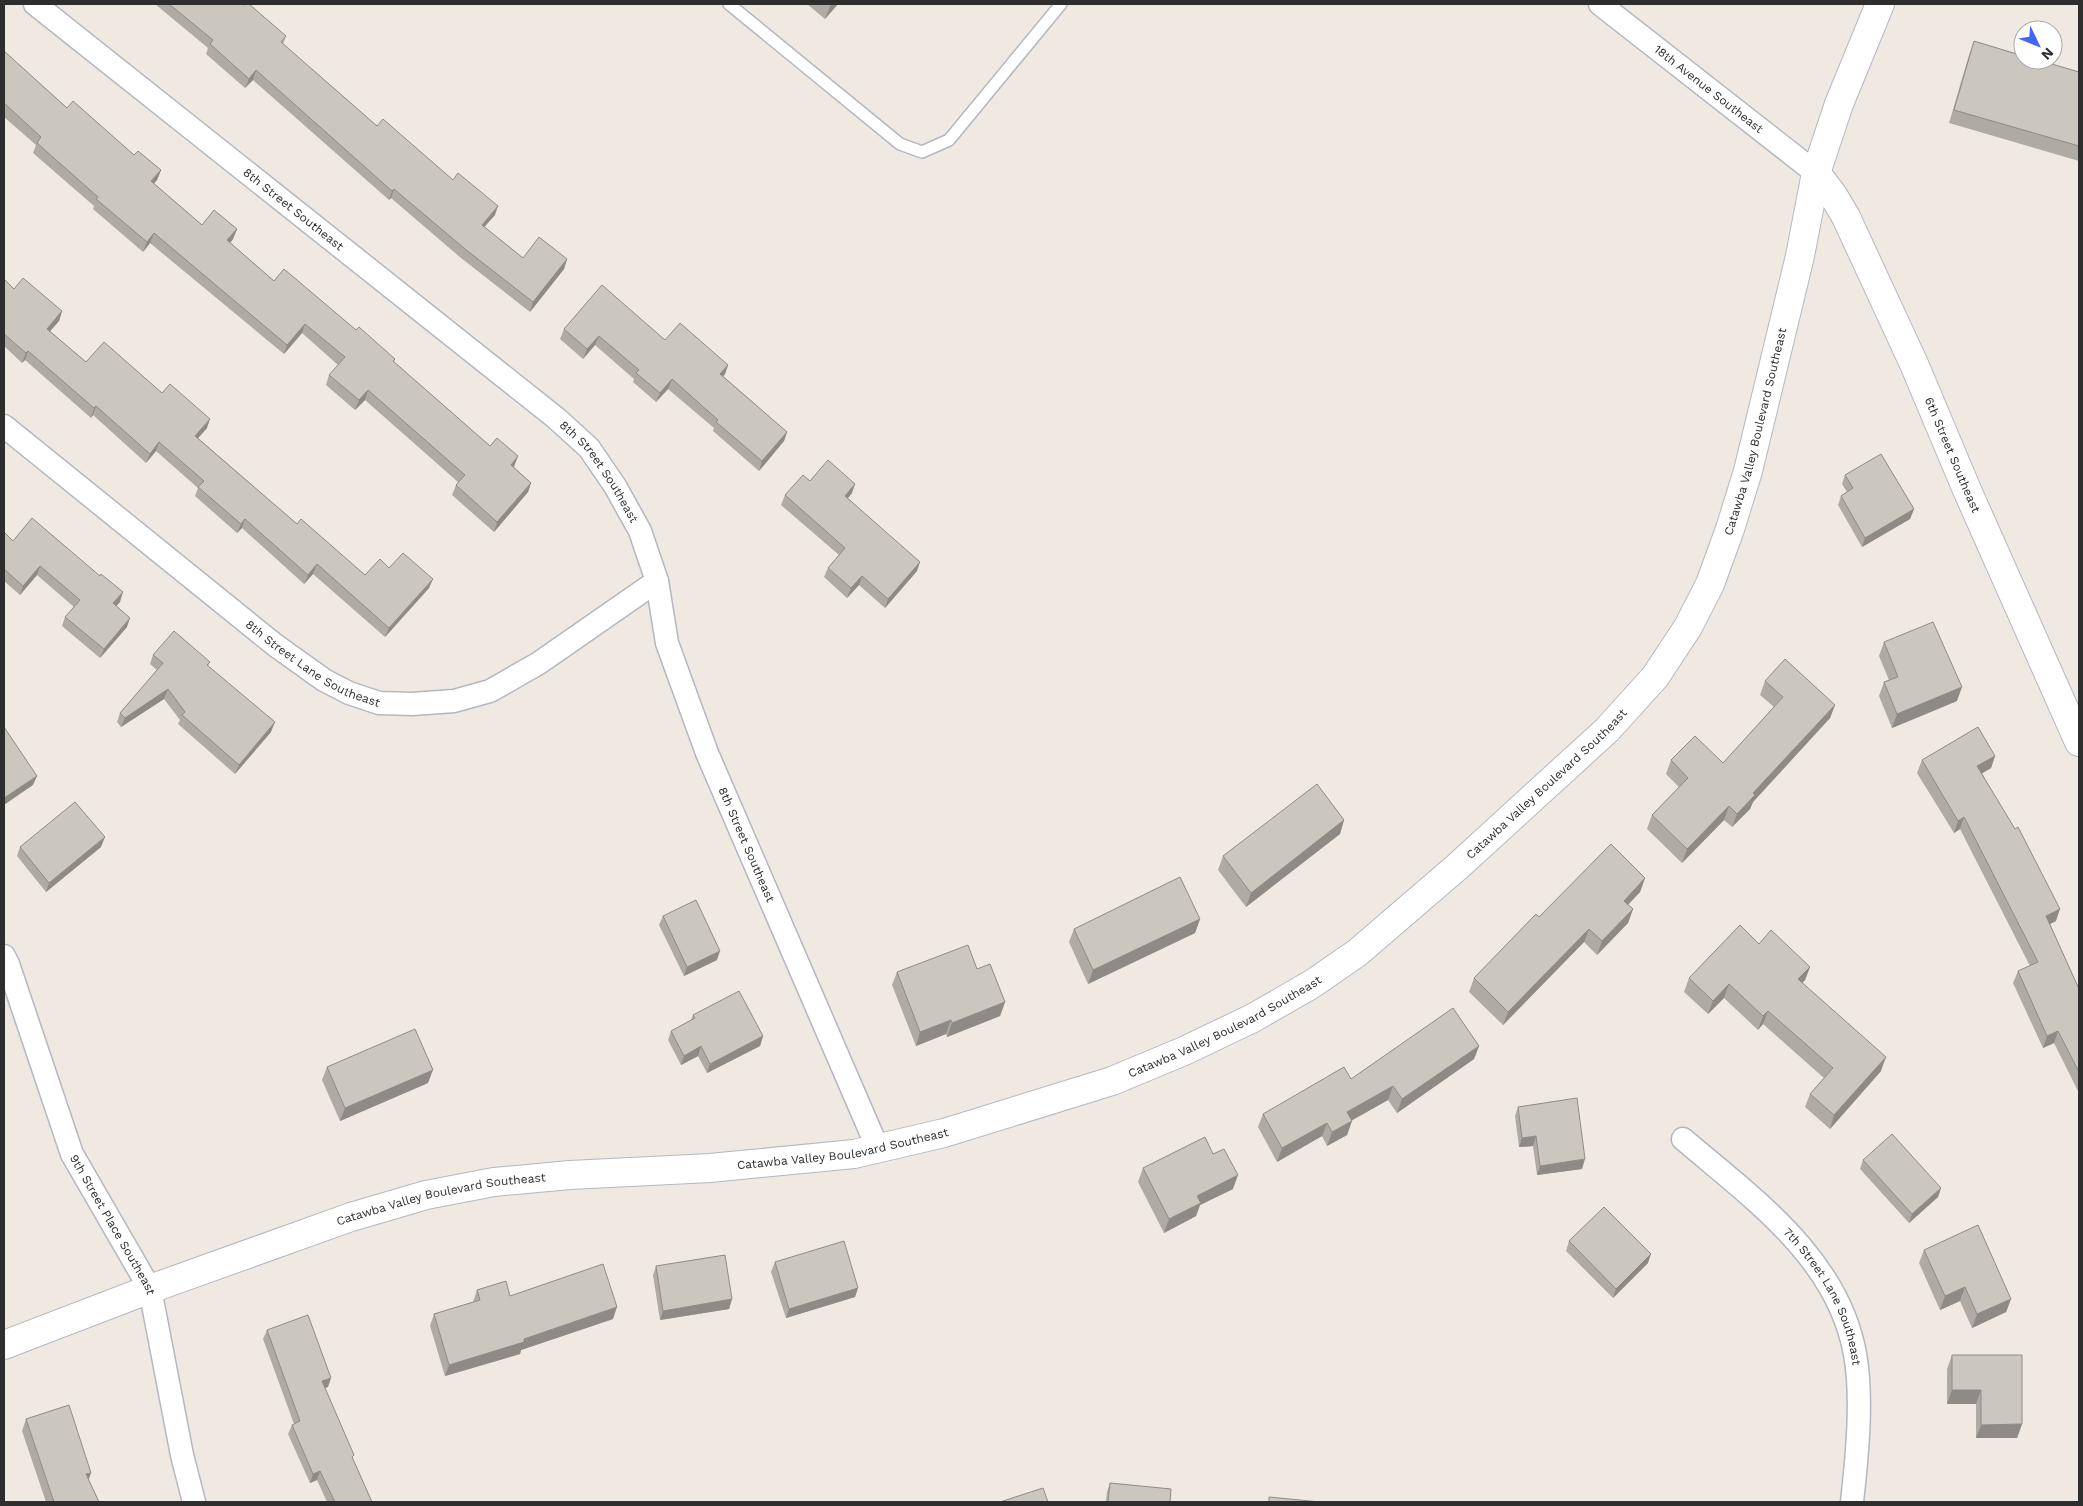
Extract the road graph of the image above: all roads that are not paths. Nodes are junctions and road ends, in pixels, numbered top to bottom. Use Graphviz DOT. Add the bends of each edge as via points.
graph roads {
  1 [pos="35,4"];
  2 [pos="729,4"];
  3 [pos="1061,4"];
  4 [pos="1600,4"];
  5 [pos="1880,4"];
  6 [pos="1816,173"];
  7 [pos="4,426"];
  8 [pos="657,581"];
  9 [pos="2079,742"];
  10 [pos="5,962"];
  11 [pos="1682,1139"];
  12 [pos="878,1148"];
  13 [pos="150,1289"];
  14 [pos="4,1345"];
  15 [pos="194,1502"];
  16 [pos="1852,1502"];
  1 -- 8 [label="street, 8th Street Southeast" via="556,418 589,448 640,531"];
  2 -- 3 [label="lane" via="900,144 922,152 949,140"];
  4 -- 6 [label="street, 18th Avenue Southeast"];
  5 -- 6 [label="street, Catawba Valley Boulevard Southeast" via="1839,104"];
  6 -- 9 [label="street, 6th Street Southeast" via="1850,226 1914,364"];
  6 -- 12 [label="street, Catawba Valley Boulevard Southeast" via="1800,256 1748,471 1710,584 1688,627 1656,677 1607,730 1457,867 1357,953 1312,984 1184,1051 1112,1081 944,1133"];
  7 -- 8 [label="street, 8th Street Lane Southeast" via="275,645 324,680 379,703 454,701 490,692 539,663"];
  8 -- 12 [label="street, 8th Street Southeast" via="667,643 706,753"];
  10 -- 13 [label="street, 9th Street Place Southeast" via="72,1154"];
  11 -- 16 [label="street, 7th Street Lane Southeast" via="1769,1212 1798,1242 1823,1276 1844,1315 1855,1354 1859,1398"];
  12 -- 13 [label="street, Catawba Valley Boulevard Southeast" via="778,1163 494,1182 426,1195 351,1217"];
  13 -- 14 [label="street, Catawba Valley Boulevard Southeast"];
  13 -- 15 [label="street, 9th Street Place Southeast"];
}
